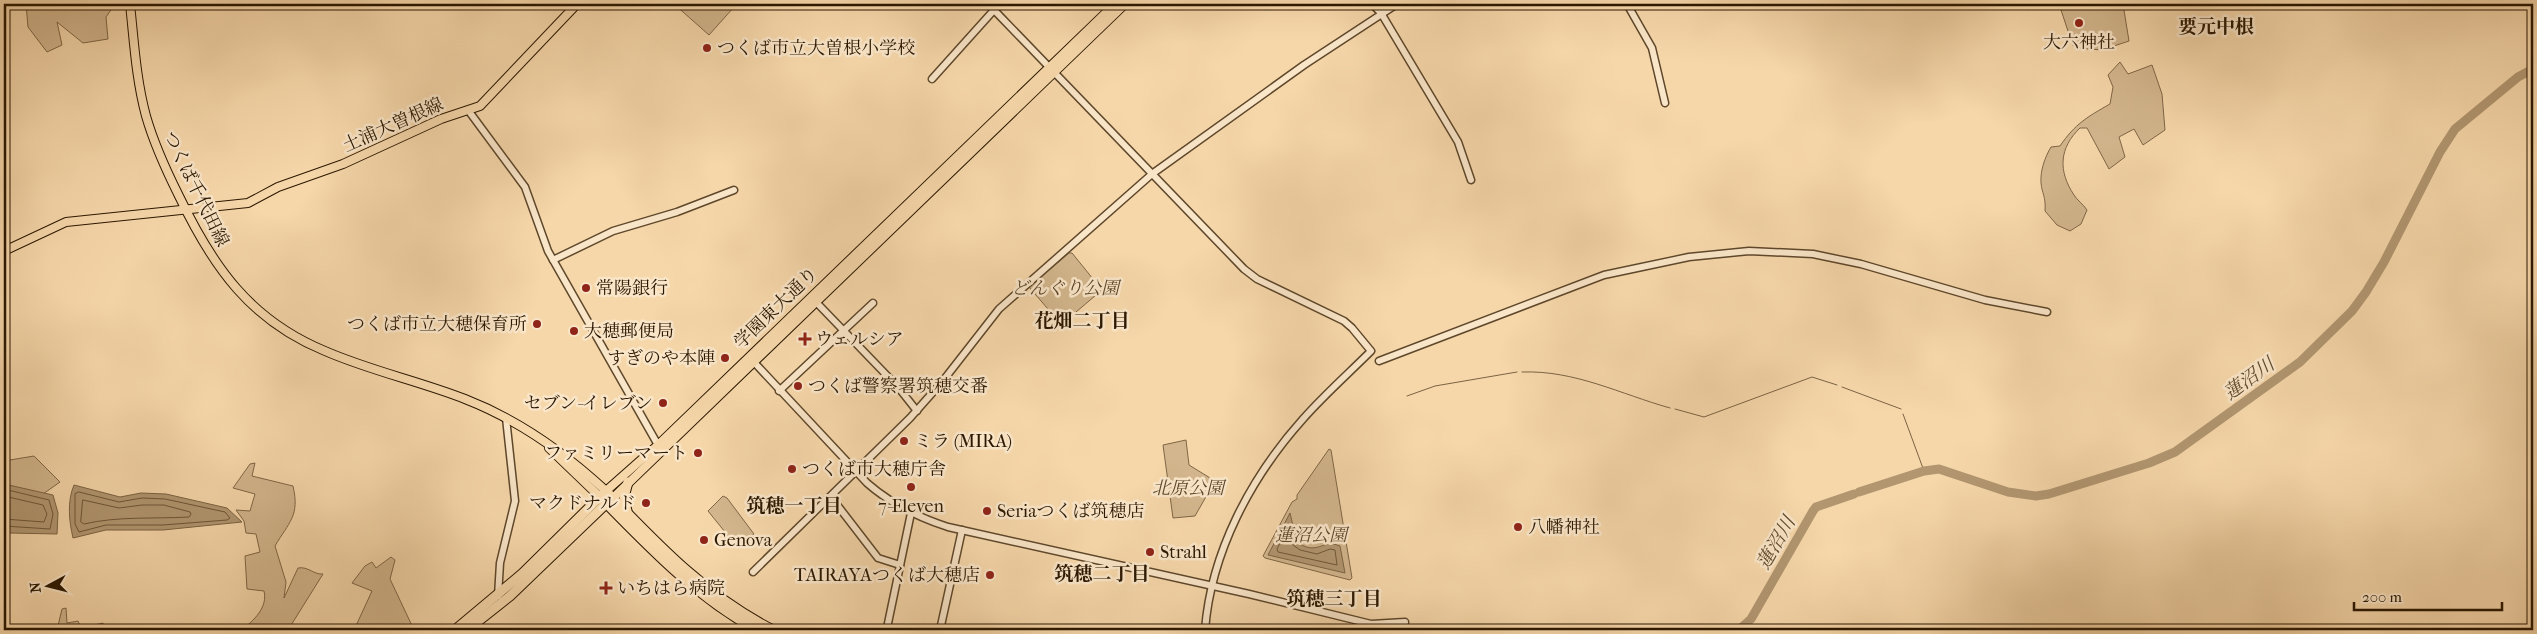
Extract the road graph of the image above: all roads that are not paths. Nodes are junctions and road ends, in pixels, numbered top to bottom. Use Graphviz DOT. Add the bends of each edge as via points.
graph roads {
  1 [pos="130,4"];
  2 [pos="577,4"];
  3 [pos="1115,4"];
  4 [pos="1125,4"];
  5 [pos="1372,4"];
  6 [pos="1397,4"];
  7 [pos="1627,4"];
  8 [pos="994,7"];
  9 [pos="1382,14"];
  10 [pos="1052,69"];
  11 [pos="932,79"];
  12 [pos="1665,103"];
  13 [pos="468,110"];
  14 [pos="1152,174"];
  15 [pos="1471,180"];
  16 [pos="734,190"];
  17 [pos="185,210"];
  18 [pos="4,251"];
  19 [pos="553,260"];
  20 [pos="816,302"];
  21 [pos="873,303"];
  22 [pos="2047,312"];
  23 [pos="843,330"];
  24 [pos="751,360"];
  25 [pos="1379,361"];
  26 [pos="779,391"];
  27 [pos="917,411"];
  28 [pos="506,418"];
  29 [pos="658,444"];
  30 [pos="857,472"];
  31 [pos="628,482"];
  32 [pos="606,497"];
  33 [pos="831,497"];
  34 [pos="911,513"];
  35 [pos="625,516"];
  36 [pos="591,520"];
  37 [pos="962,530"];
  38 [pos="900,565"];
  39 [pos="753,572"];
  40 [pos="1212,585"];
  41 [pos="499,600"];
  42 [pos="1405,622"];
  43 [pos="887,628"];
  44 [pos="455,630"];
  45 [pos="466,630"];
  46 [pos="757,630"];
  47 [pos="773,630"];
  48 [pos="940,630"];
  49 [pos="1205,630"];
  1 -- 17 [label="main road, つくば千代田線" via="135,61 146,116 159,155"];
  2 -- 13 [label="main road, 土浦大曽根線" via="482,105"];
  3 -- 10 [label="main road, 学園東大通り"];
  4 -- 10 [label="main road, 学園東大通り"];
  5 -- 9 [label="street"];
  6 -- 9 [label="street"];
  7 -- 12 [label="street" via="1652,48"];
  8 -- 10 [label="street"];
  8 -- 11 [label="street"];
  9 -- 14 [label="street" via="1304,64"];
  9 -- 15 [label="street" via="1458,142"];
  10 -- 14 [label="street"];
  10 -- 20 [label="main road, 学園東大通り"];
  10 -- 24 [label="main road, 学園東大通り"];
  13 -- 17 [label="main road, 土浦大曽根線" via="343,164 278,187 254,201"];
  13 -- 19 [label="street" via="525,187"];
  14 -- 27 [label="street" via="999,309"];
  14 -- 40 [label="street" via="1244,269 1344,321 1371,351 1303,419 1268,466 1226,537"];
  16 -- 19 [label="street" via="677,212 613,231"];
  17 -- 18 [label="main road, 土浦大曽根線" via="66,222"];
  17 -- 28 [label="main road, つくば千代田線" via="209,254 230,282 278,325 324,351 465,399"];
  19 -- 29 [label="street"];
  20 -- 23 [label="street"];
  20 -- 24 [label="main road, 学園東大通り"];
  21 -- 23 [label="street"];
  22 -- 25 [label="street" via="1985,300 1861,264 1813,254 1749,251 1688,257 1604,276"];
  23 -- 26 [label="street"];
  23 -- 27 [label="street"];
  24 -- 26 [label="street"];
  24 -- 29 [label="main road, 学園東大通り"];
  24 -- 31 [label="main road, 学園東大通り"];
  26 -- 30 [label="street"];
  27 -- 30 [label="street"];
  28 -- 32 [label="main road, つくば千代田線" via="551,450"];
  28 -- 41 [label="street" via="515,501 498,576"];
  29 -- 32 [label="main road, 学園東大通り"];
  30 -- 33 [label="street"];
  30 -- 34 [label="street" via="877,491"];
  31 -- 32 [label="main road, 学園東大通り"];
  31 -- 35 [label="highway" via="624,497"];
  32 -- 35 [label="highway"];
  32 -- 36 [label="highway, 学園東大通り"];
  32 -- 41 [label="highway, 学園東大通り"];
  33 -- 38 [label="street" via="878,558"];
  33 -- 39 [label="street"];
  34 -- 37 [label="street"];
  34 -- 38 [label="street"];
  35 -- 36 [label="highway" via="607,514"];
  35 -- 46 [label="highway" via="691,585"];
  35 -- 47 [label="highway" via="723,601"];
  36 -- 41 [label="highway, 学園東大通り"];
  37 -- 40 [label="street"];
  37 -- 48 [label="street"];
  38 -- 43 [label="street"];
  40 -- 42 [label="street" via="1371,624"];
  40 -- 49 [label="street"];
  41 -- 44 [label="highway, 学園東大通り"];
  41 -- 45 [label="highway, 学園東大通り"];
}
